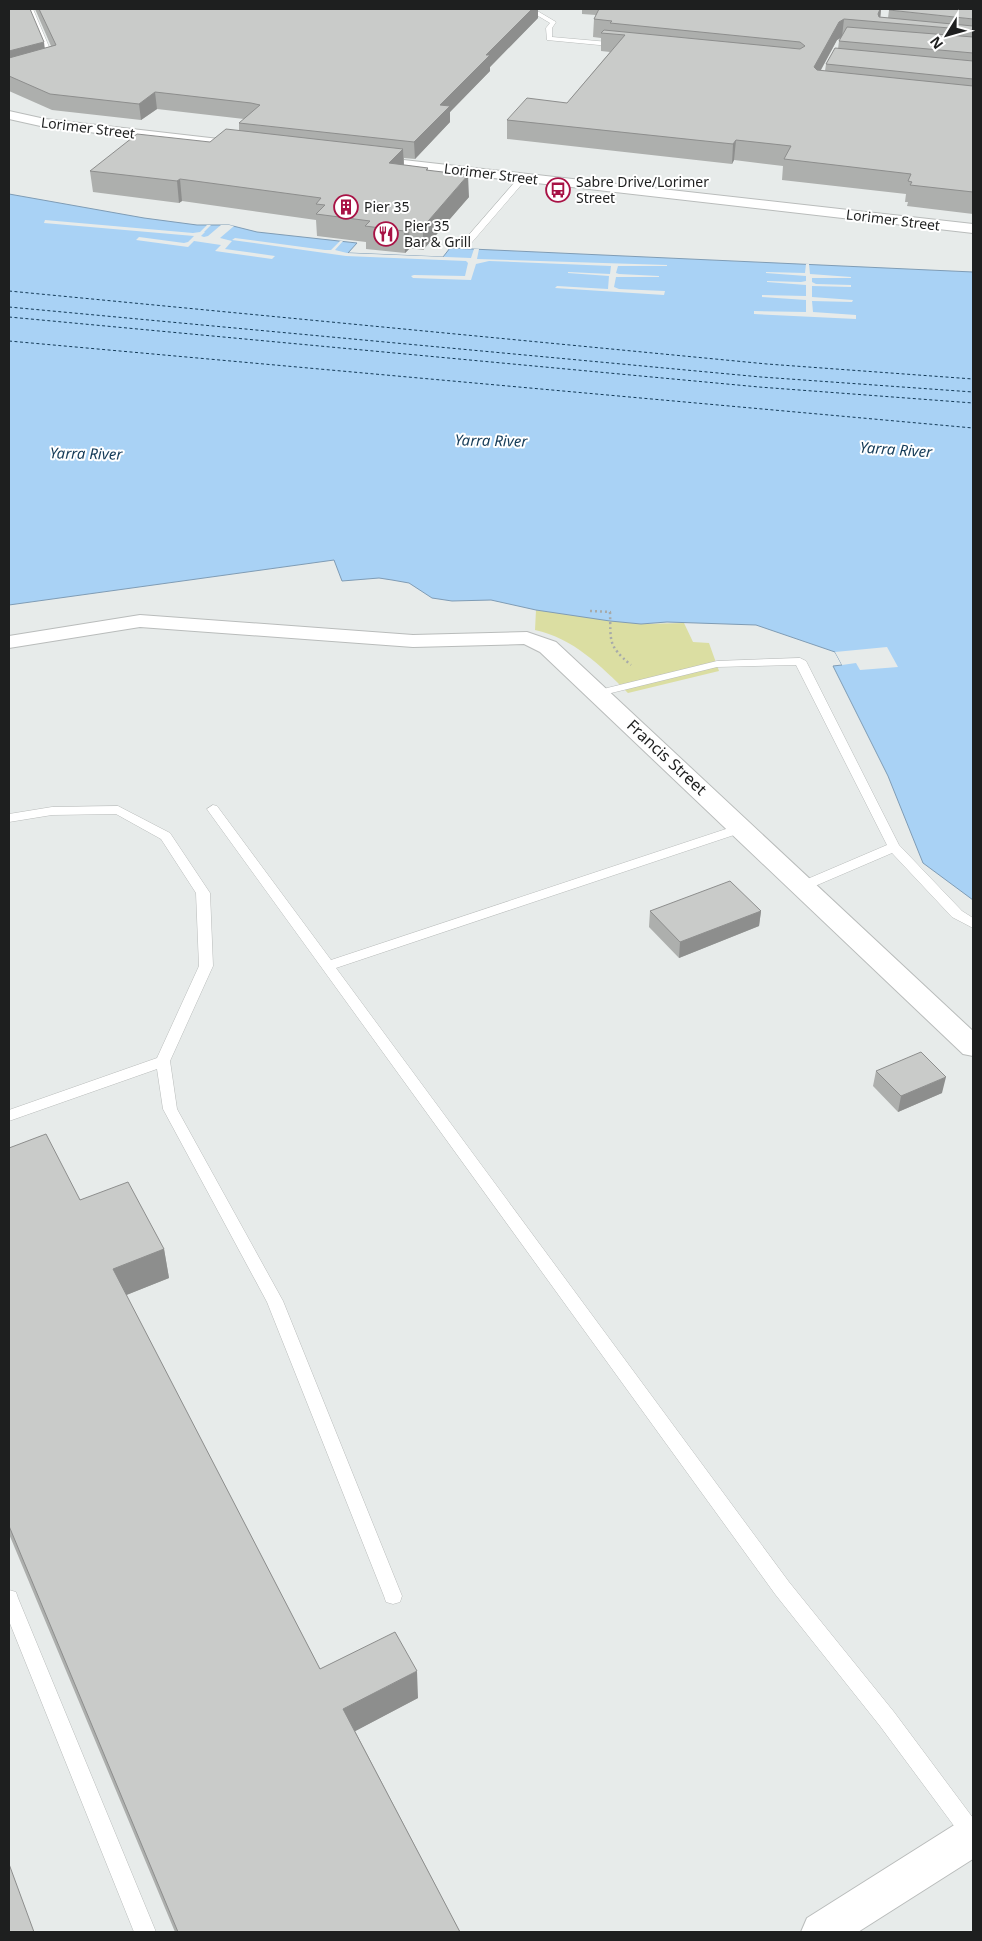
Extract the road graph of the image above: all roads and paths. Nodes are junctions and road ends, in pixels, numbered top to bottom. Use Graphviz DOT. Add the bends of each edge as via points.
graph roads {
  1 [pos="30,9"];
  2 [pos="529,12"];
  3 [pos="624,46"];
  4 [pos="44,62"];
  5 [pos="9,115"];
  6 [pos="261,148"];
  7 [pos="356,158"];
  8 [pos="524,178"];
  9 [pos="973,230"];
  10 [pos="464,246"];
  11 [pos="590,611"];
  12 [pos="9,642"];
  13 [pos="635,668"];
  14 [pos="599,693"];
  15 [pos="213,809"];
  16 [pos="9,818"];
  17 [pos="742,828"];
  18 [pos="894,847"];
  19 [pos="803,886"];
  20 [pos="973,924"];
  21 [pos="328,966"];
  22 [pos="973,1047"];
  23 [pos="162,1061"];
  24 [pos="9,1116"];
  25 [pos="393,1596"];
  26 [pos="9,1598"];
  27 [pos="973,1836"];
  28 [pos="145,1932"];
  29 [pos="821,1932"];
  1 -- 4 [label="lane" via="53,60"];
  2 -- 3 [label="lane" via="554,23 549,28 549,39"];
  5 -- 6 [label="street, Lorimer Street" via="54,124"];
  7 -- 8 [label="street, Lorimer Street"];
  8 -- 9 [label="street, Lorimer Street"];
  8 -- 10 [label="lane"];
  11 -- 13 [label="path" via="610,612 610,646"];
  12 -- 14 [label="street, Francis Street" via="140,622 413,641 527,638 548,647"];
  14 -- 17 [label="street, Francis Street"];
  14 -- 18 [label="lane" via="717,664 800,661"];
  15 -- 21 [label="lane"];
  16 -- 23 [label="lane" via="52,811 118,810 166,836 203,893 206,966"];
  17 -- 19 [label="street, Francis Street"];
  17 -- 21 [label="lane"];
  18 -- 19 [label="lane"];
  18 -- 20 [label="lane" via="957,914"];
  19 -- 22 [label="street, Francis Street"];
  21 -- 27 [label="lane" via="782,1588 887,1720"];
  23 -- 24 [label="lane"];
  23 -- 25 [label="lane" via="170,1109 275,1301"];
  26 -- 28 [label="lane"];
  27 -- 29 [label="street"];
}
